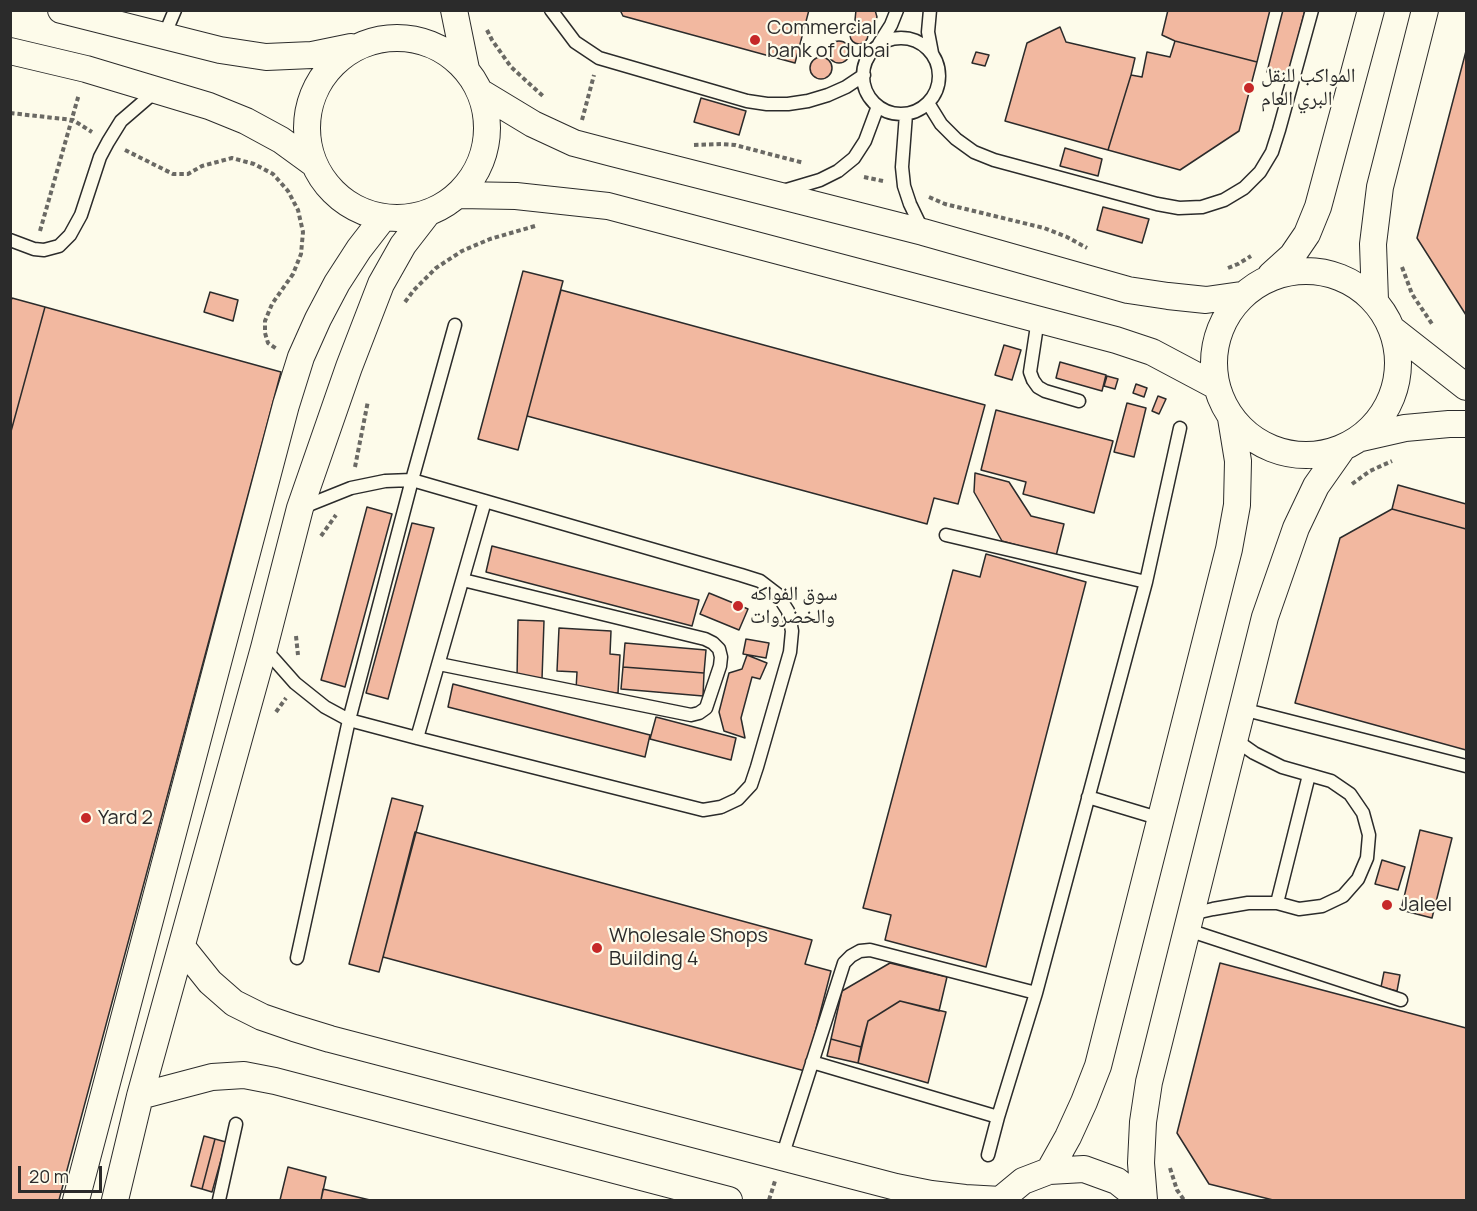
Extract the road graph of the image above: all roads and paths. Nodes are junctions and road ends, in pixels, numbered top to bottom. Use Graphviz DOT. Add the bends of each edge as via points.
graph roads {
  1 [pos="175,10"];
  2 [pos="454,10"];
  3 [pos="551,10"];
  4 [pos="897,10"];
  5 [pos="930,10"];
  6 [pos="1312,10"];
  7 [pos="1371,10"];
  8 [pos="1425,10"];
  9 [pos="71,12"];
  10 [pos="164,36"];
  11 [pos="357,46"];
  12 [pos="878,46"];
  13 [pos="10,51"];
  14 [pos="932,53"];
  15 [pos="86,69"];
  16 [pos="466,69"];
  17 [pos="864,75"];
  18 [pos="158,89"];
  19 [pos="480,92"];
  20 [pos="928,103"];
  21 [pos="878,106"];
  22 [pos="10,113"];
  23 [pos="906,114"];
  24 [pos="73,120"];
  25 [pos="108,142"];
  26 [pos="314,164"];
  27 [pos="458,195"];
  28 [pos="772,195"];
  29 [pos="427,214"];
  30 [pos="383,218"];
  31 [pos="541,224"];
  32 [pos="924,232"];
  33 [pos="10,240"];
  34 [pos="34,249"];
  35 [pos="1400,261"];
  36 [pos="1271,276"];
  37 [pos="1241,295"];
  38 [pos="1375,300"];
  39 [pos="402,307"];
  40 [pos="1038,319"];
  41 [pos="455,325"];
  42 [pos="1392,329"];
  43 [pos="1438,331"];
  44 [pos="301,357"];
  45 [pos="1216,386"];
  46 [pos="1467,387"];
  47 [pos="369,396"];
  48 [pos="1079,401"];
  49 [pos="1231,418"];
  50 [pos="1467,424"];
  51 [pos="1180,428"];
  52 [pos="1351,443"];
  53 [pos="1393,460"];
  54 [pos="412,480"];
  55 [pos="1349,487"];
  56 [pos="351,488"];
  57 [pos="485,501"];
  58 [pos="300,508"];
  59 [pos="946,535"];
  60 [pos="320,537"];
  61 [pos="463,580"];
  62 [pos="1146,582"];
  63 [pos="296,630"];
  64 [pos="264,648"];
  65 [pos="439,664"];
  66 [pos="296,683"];
  67 [pos="1242,709"];
  68 [pos="272,716"];
  69 [pos="349,720"];
  70 [pos="417,738"];
  71 [pos="1234,739"];
  72 [pos="1467,766"];
  73 [pos="1309,775"];
  74 [pos="1088,797"];
  75 [pos="1161,819"];
  76 [pos="1277,903"];
  77 [pos="1190,922"];
  78 [pos="182,947"];
  79 [pos="297,958"];
  80 [pos="1036,993"];
  81 [pos="1401,1000"];
  82 [pos="812,1062"];
  83 [pos="140,1096"];
  84 [pos="998,1117"];
  85 [pos="237,1124"];
  86 [pos="988,1155"];
  87 [pos="782,1156"];
  88 [pos="1168,1162"];
  89 [pos="1049,1171"];
  90 [pos="76,1200"];
  91 [pos="115,1200"];
  92 [pos="219,1200"];
  93 [pos="729,1200"];
  94 [pos="1000,1200"];
  95 [pos="1143,1200"];
  96 [pos="1184,1200"];
  1 -- 10 [label="lane"];
  2 -- 16 [label="street"];
  3 -- 17 [label="lane" via="575,42 599,58 747,101 808,101 837,91"];
  4 -- 12 [label="lane"];
  5 -- 14 [label="lane" via="928,32"];
  6 -- 20 [label="lane" via="1272,152 1244,188 1202,207 1157,204 994,160 956,139"];
  7 -- 36 [label="street" via="1318,207 1307,234"];
  8 -- 38 [label="street" via="1380,187 1373,244"];
  9 -- 10 [label="street"];
  10 -- 11 [label="street" via="266,57 312,55"];
  11 -- 16 [label="street" via="386,38 416,39 443,50"];
  11 -- 26 [label="street" via="330,67 312,96 307,131"];
  12 -- 14 [label="lane" via="900,38 923,45"];
  12 -- 17 [label="lane" via="870,54"];
  13 -- 15 [label="street"];
  14 -- 20 [label="lane" via="939,79"];
  15 -- 18 [label="street"];
  15 -- 24 [label="path"];
  16 -- 19 [label="street"];
  17 -- 21 [label="lane" via="865,87"];
  18 -- 25 [label="lane" via="122,121"];
  18 -- 26 [label="street" via="246,121"];
  19 -- 27 [label="street" via="487,119 486,147 476,173"];
  19 -- 28 [label="street" via="532,124 574,143"];
  20 -- 23 [label="lane"];
  21 -- 23 [label="lane" via="891,113"];
  21 -- 28 [label="lane" via="854,158 820,180"];
  22 -- 24 [label="path"];
  23 -- 32 [label="lane" via="904,186"];
  24 -- 25 [label="path"];
  24 -- 34 [label="path"];
  25 -- 34 [label="lane" via="70,235 59,246"];
  25 -- 44 [label="path" via="173,174 188,174 232,158 273,174 288,190 303,232 301,254 293,274 272,304 264,333 268,343 279,351"];
  26 -- 30 [label="street" via="331,189 354,208"];
  27 -- 29 [label="street"];
  27 -- 40 [label="street" via="516,196 608,206"];
  28 -- 32 [label="street"];
  29 -- 30 [label="street"];
  29 -- 58 [label="street" via="403,244 381,284"];
  30 -- 44 [label="street" via="337,283"];
  31 -- 39 [label="path" via="462,251 436,268"];
  32 -- 37 [label="street" via="1128,290 1206,300"];
  33 -- 34 [label="lane"];
  35 -- 43 [label="path" via="1412,294"];
  36 -- 37 [label="street"];
  36 -- 38 [label="street" via="1299,270 1327,272 1353,282"];
  37 -- 45 [label="street" via="1222,322 1213,353"];
  38 -- 42 [label="street"];
  40 -- 45 [label="street" via="1152,352"];
  40 -- 48 [label="lane" via="1030,372 1033,380 1045,391"];
  41 -- 54 [label="lane"];
  42 -- 46 [label="street"];
  42 -- 52 [label="street" via="1398,358 1395,389 1382,416"];
  44 -- 90 [label="street"];
  45 -- 49 [label="street"];
  47 -- 56 [label="path"];
  49 -- 52 [label="street" via="1253,439 1281,453 1312,456"];
  49 -- 75 [label="street" via="1238,461 1237,505"];
  50 -- 52 [label="street" via="1404,428"];
  51 -- 62 [label="lane"];
  52 -- 67 [label="street" via="1316,486 1296,528 1265,617"];
  53 -- 55 [label="path"];
  54 -- 56 [label="lane"];
  54 -- 57 [label="lane"];
  54 -- 69 [label="lane"];
  56 -- 58 [label="lane"];
  56 -- 60 [label="path"];
  57 -- 61 [label="lane"];
  57 -- 70 [label="lane" via="760,581 777,594 788,611 792,631 772,715 751,785 738,799 703,810"];
  58 -- 64 [label="street"];
  59 -- 62 [label="lane"];
  61 -- 65 [label="lane"];
  61 -- 65 [label="lane" via="705,639 719,649 720,666 706,708 691,715"];
  62 -- 74 [label="lane"];
  63 -- 66 [label="path"];
  64 -- 66 [label="lane"];
  64 -- 78 [label="street"];
  65 -- 70 [label="lane"];
  66 -- 68 [label="path"];
  66 -- 69 [label="lane" via="325,707"];
  67 -- 71 [label="street"];
  67 -- 72 [label="lane"];
  69 -- 70 [label="lane"];
  69 -- 79 [label="lane"];
  71 -- 73 [label="lane" via="1282,767"];
  71 -- 77 [label="street"];
  73 -- 76 [label="lane"];
  73 -- 76 [label="lane" via="1331,780 1357,803 1369,835 1367,858 1359,879 1342,896 1322,906 1299,909"];
  74 -- 75 [label="lane"];
  74 -- 80 [label="lane"];
  75 -- 89 [label="street" via="1098,1066"];
  76 -- 77 [label="lane" via="1213,909"];
  77 -- 81 [label="lane"];
  77 -- 95 [label="street" via="1149,1082 1143,1122"];
  78 -- 83 [label="street"];
  78 -- 87 [label="street" via="210,982 234,1003 283,1025"];
  80 -- 82 [label="lane" via="870,950 860,951 844,963"];
  80 -- 84 [label="lane"];
  82 -- 84 [label="lane"];
  82 -- 87 [label="lane"];
  83 -- 91 [label="street"];
  83 -- 93 [label="street" via="212,1077 244,1075"];
  84 -- 86 [label="lane"];
  85 -- 92 [label="lane"];
  87 -- 94 [label="street" via="896,1187"];
  88 -- 96 [label="path"];
  89 -- 94 [label="street" via="1023,1181"];
  89 -- 95 [label="street" via="1084,1169 1117,1181"];
}
